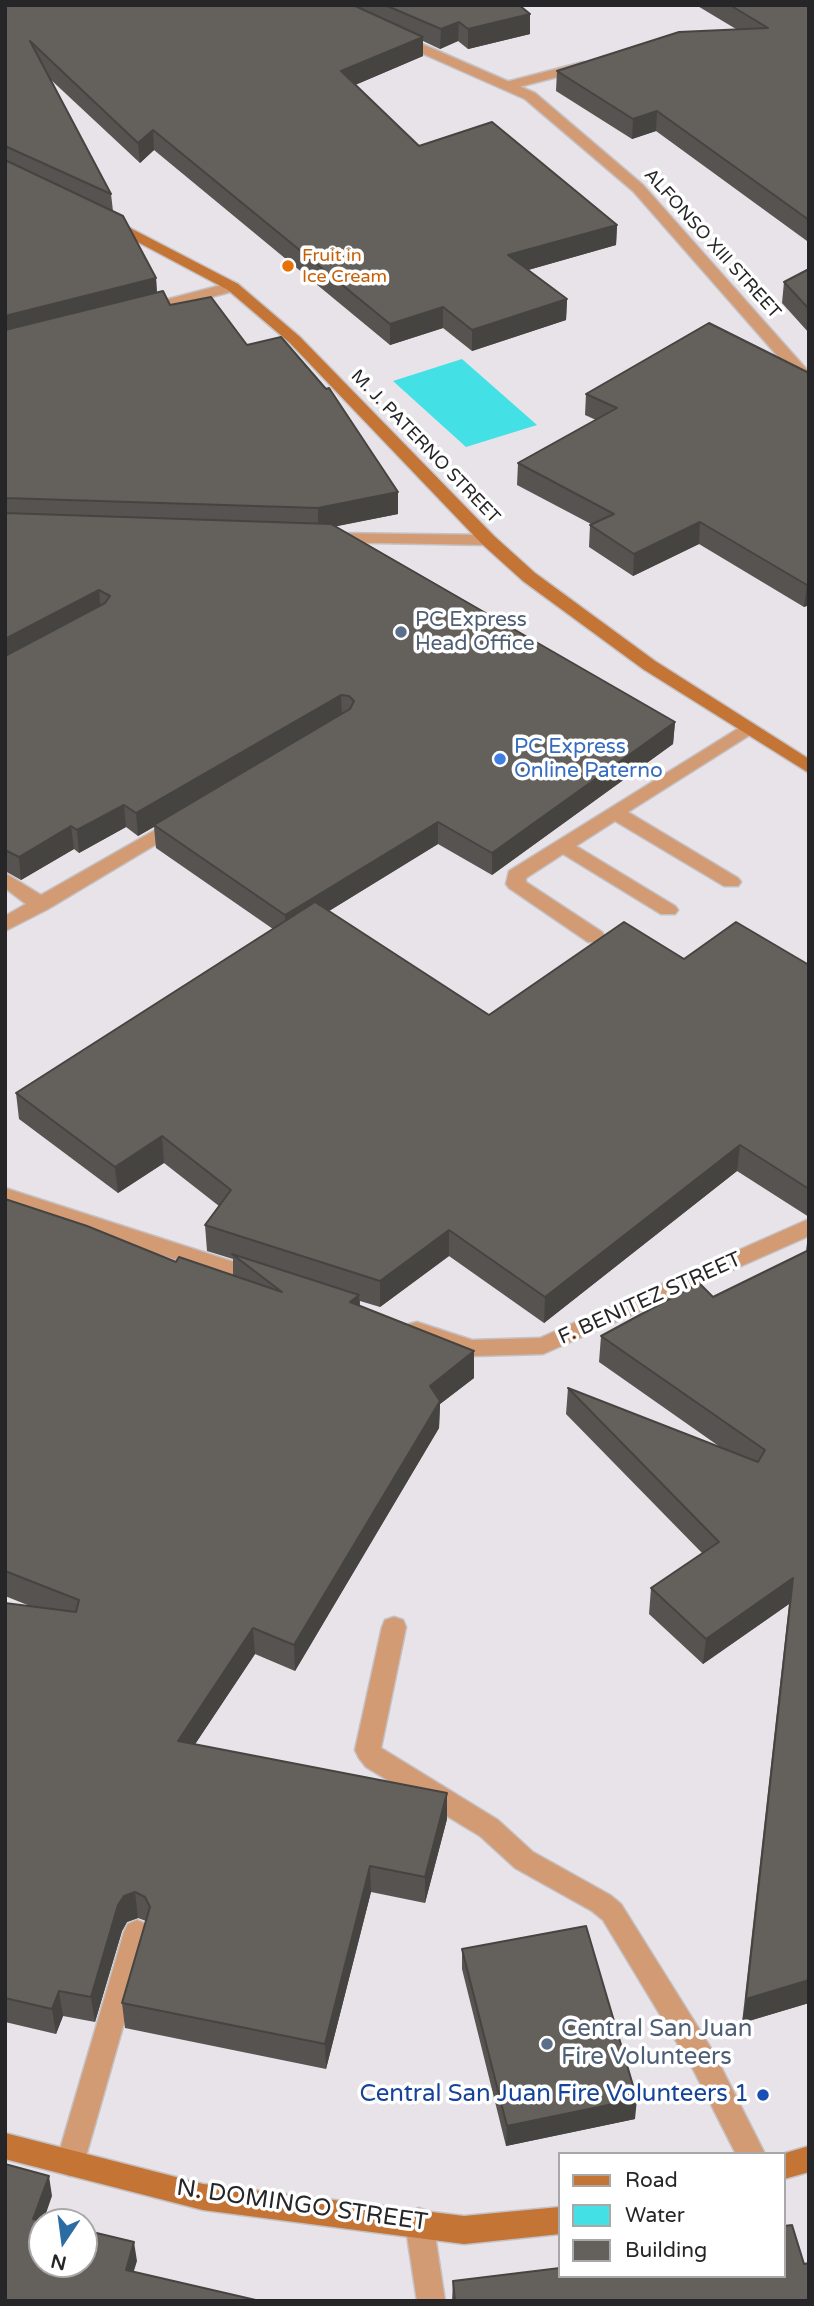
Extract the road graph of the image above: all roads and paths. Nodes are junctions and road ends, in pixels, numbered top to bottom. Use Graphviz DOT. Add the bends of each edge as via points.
graph roads {
  1 [pos="384,32"];
  2 [pos="591,64"];
  3 [pos="511,85"];
  4 [pos="92,213"];
  5 [pos="233,287"];
  6 [pos="121,316"];
  7 [pos="809,382"];
  8 [pos="313,537"];
  9 [pos="488,540"];
  10 [pos="747,729"];
  11 [pos="809,767"];
  12 [pos="616,813"];
  13 [pos="192,815"];
  14 [pos="562,846"];
  15 [pos="5,879"];
  16 [pos="731,882"];
  17 [pos="40,905"];
  18 [pos="668,911"];
  19 [pos="5,925"];
  20 [pos="595,937"];
  21 [pos="5,1196"];
  22 [pos="809,1227"];
  23 [pos="285,1287"];
  24 [pos="398,1324"];
  25 [pos="394,1627"];
  26 [pos="137,1932"];
  27 [pos="5,2146"];
  28 [pos="750,2152"];
  29 [pos="809,2159"];
  30 [pos="70,2163"];
  31 [pos="786,2165"];
  32 [pos="558,2221"];
  33 [pos="419,2222"];
  34 [pos="431,2301"];
  1 -- 3 [label="street, ALFONSO XIII STREET"];
  2 -- 3 [label="street"];
  3 -- 7 [label="street, ALFONSO XIII STREET" via="638,188"];
  4 -- 5 [label="main road, M. J. PATERNO STREET"];
  5 -- 6 [label="street"];
  5 -- 9 [label="main road, M. J. PATERNO STREET" via="295,340"];
  8 -- 9 [label="street"];
  9 -- 10 [label="main road, M. J. PATERNO STREET" via="649,665"];
  10 -- 11 [label="main road, M. J. PATERNO STREET"];
  10 -- 12 [label="street"];
  12 -- 14 [label="street"];
  12 -- 16 [label="street"];
  13 -- 17 [label="street"];
  14 -- 18 [label="street"];
  14 -- 20 [label="street" via="516,875 516,884"];
  15 -- 17 [label="street"];
  17 -- 19 [label="street"];
  21 -- 23 [label="street"];
  22 -- 24 [label="street, F. BENITEZ STREET" via="543,1346 472,1348"];
  25 -- 28 [label="street" via="368,1750 375,1759 489,1828 524,1860 612,1912 704,2062"];
  26 -- 30 [label="street"];
  27 -- 30 [label="main road, N. DOMINGO STREET"];
  29 -- 31 [label="main road"];
  30 -- 33 [label="main road, N. DOMINGO STREET" via="203,2197"];
  32 -- 33 [label="main road, N. DOMINGO STREET" via="464,2230"];
  33 -- 34 [label="street"];
}
